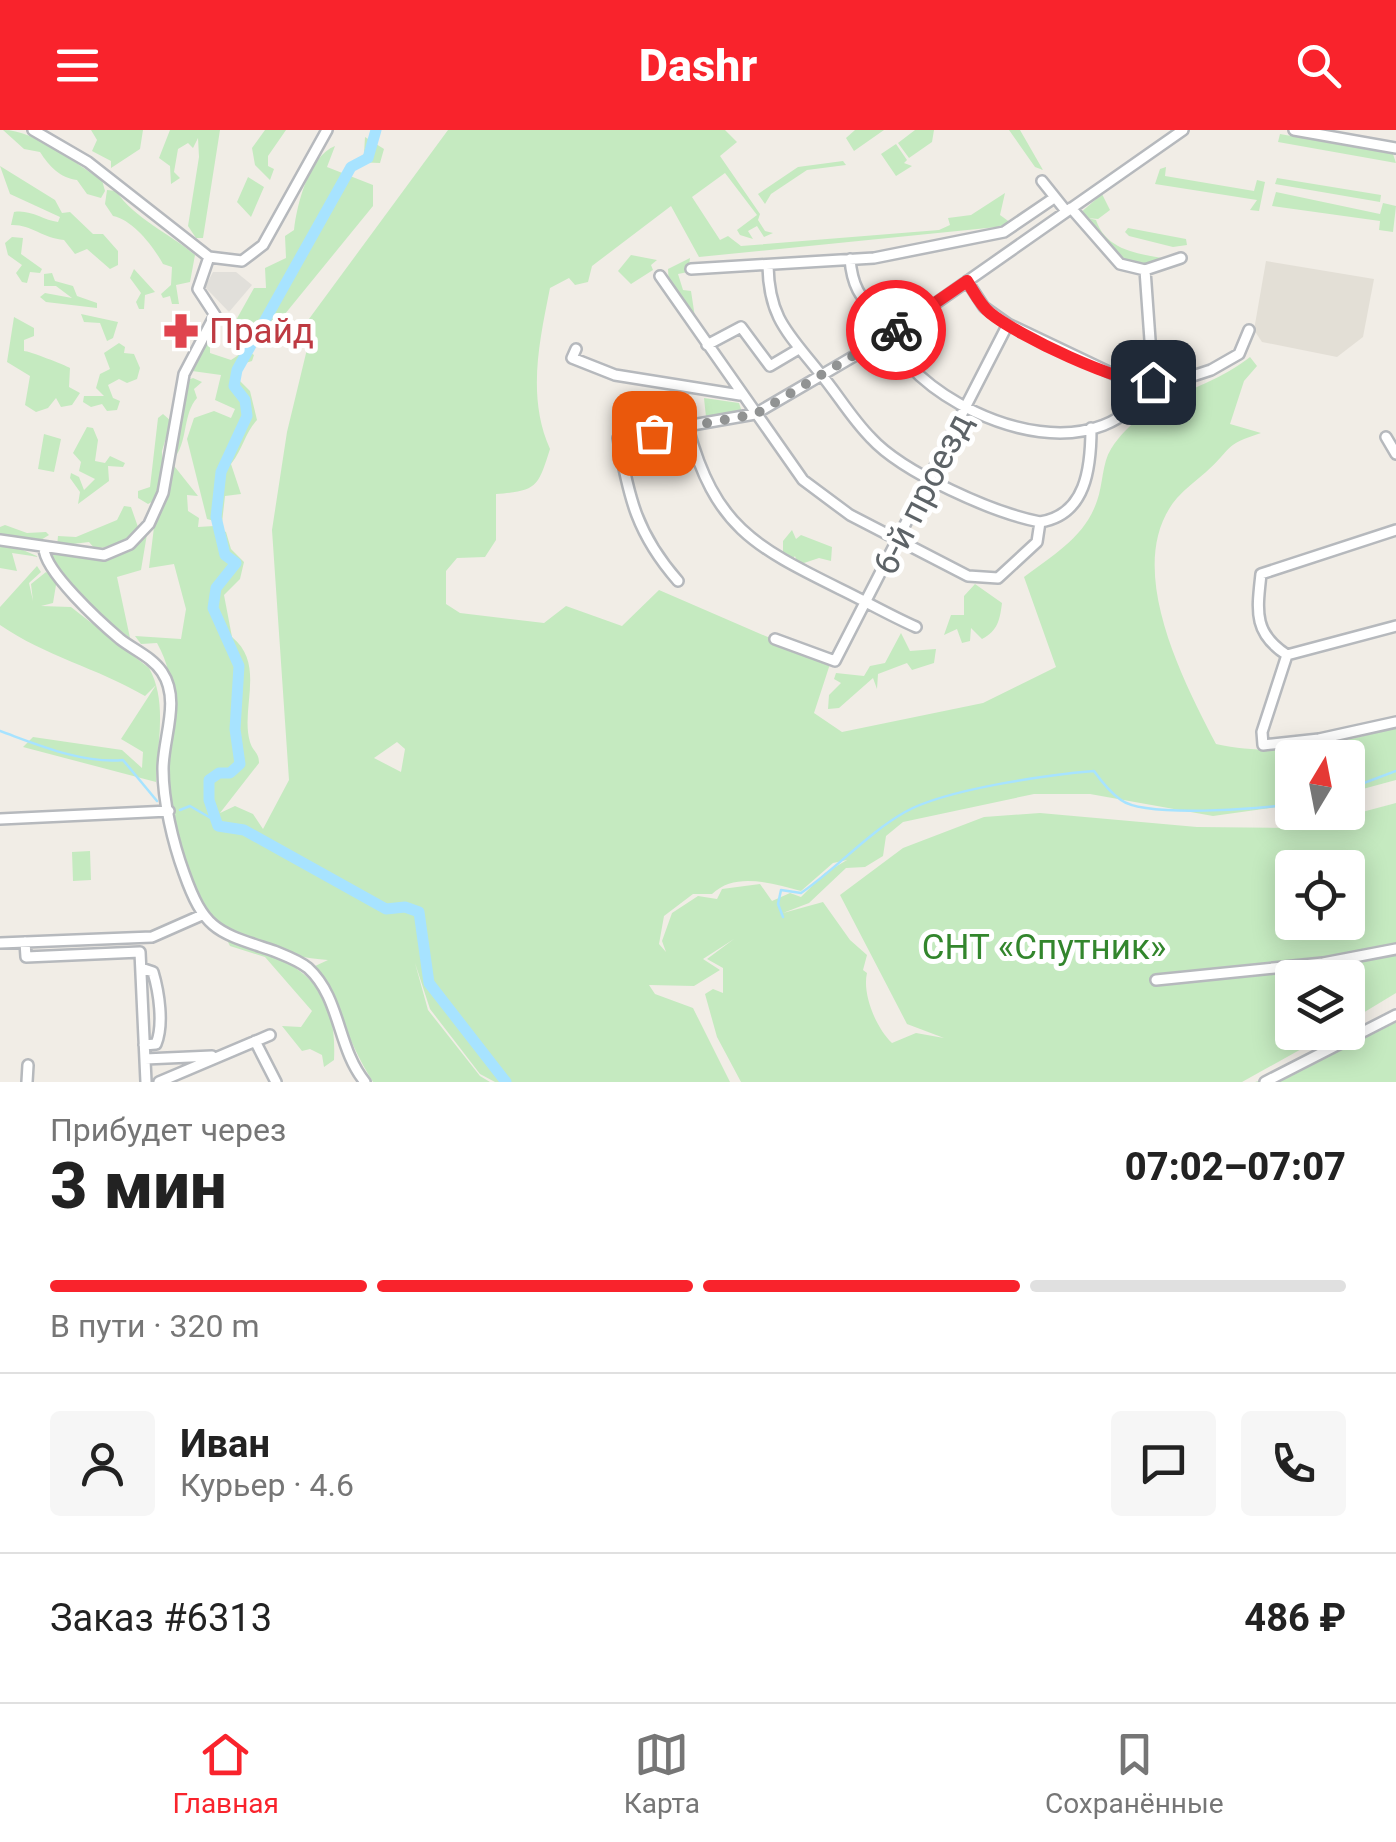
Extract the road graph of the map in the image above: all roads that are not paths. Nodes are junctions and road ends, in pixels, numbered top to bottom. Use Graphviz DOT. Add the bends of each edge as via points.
graph roads {
  1 [pos="33,130"];
  2 [pos="328,130"];
  3 [pos="1183,130"];
  4 [pos="1294,130"];
  5 [pos="1396,148"];
  6 [pos="1042,181"];
  7 [pos="1054,198"];
  8 [pos="1069,210"];
  9 [pos="209,257"];
  10 [pos="1181,258"];
  11 [pos="850,259"];
  12 [pos="768,266"];
  13 [pos="692,269"];
  14 [pos="1146,270"];
  15 [pos="660,276"];
  16 [pos="967,281"];
  17 [pos="1008,324"];
  18 [pos="1250,330"];
  19 [pos="892,334"];
  20 [pos="706,346"];
  21 [pos="576,349"];
  22 [pos="797,350"];
  23 [pos="822,374"];
  24 [pos="1153,382"];
  25 [pos="740,396"];
  26 [pos="967,405"];
  27 [pos="756,414"];
  28 [pos="688,428"];
  29 [pos="1091,428"];
  30 [pos="1386,437"];
  31 [pos="1396,454"];
  32 [pos="930,477"];
  33 [pos="1040,522"];
  34 [pos="1396,530"];
  35 [pos="899,539"];
  36 [pos="0,540"];
  37 [pos="44,548"];
  38 [pos="678,581"];
  39 [pos="868,604"];
  40 [pos="1396,626"];
  41 [pos="916,627"];
  42 [pos="774,639"];
  43 [pos="1287,655"];
  44 [pos="1396,722"];
  45 [pos="169,811"];
  46 [pos="0,819"];
  47 [pos="202,916"];
  48 [pos="25,942"];
  49 [pos="0,943"];
  50 [pos="1396,948"];
  51 [pos="140,968"];
  52 [pos="1156,980"];
  53 [pos="1396,1015"];
  54 [pos="270,1036"];
  55 [pos="255,1041"];
  56 [pos="144,1045"];
  57 [pos="220,1056"];
  58 [pos="144,1059"];
  59 [pos="28,1066"];
  60 [pos="362,1078"];
  61 [pos="166,1081"];
  62 [pos="27,1082"];
  63 [pos="146,1082"];
  64 [pos="276,1082"];
  65 [pos="349,1082"];
  66 [pos="1265,1082"];
  1 -- 9 [label="street" via="88,162"];
  2 -- 9 [label="street" via="263,245 242,261"];
  3 -- 8 [label="street"];
  4 -- 5 [label="street"];
  6 -- 7 [label="street"];
  7 -- 8 [label="street"];
  7 -- 11 [label="street" via="1004,232"];
  8 -- 14 [label="street" via="1120,264"];
  8 -- 16 [label="street"];
  9 -- 37 [label="street" via="198,290 215,314 184,374 155,516 130,544 104,555"];
  10 -- 14 [label="street"];
  11 -- 12 [label="street"];
  11 -- 19 [label="street" via="855,291"];
  12 -- 13 [label="street"];
  12 -- 23 [label="street" via="771,305"];
  14 -- 24 [label="street"];
  15 -- 20 [label="street"];
  16 -- 17 [label="street" via="984,307"];
  16 -- 19 [label="street"];
  17 -- 24 [label="street" via="1126,381"];
  17 -- 26 [label="street, 6-й проезд"];
  18 -- 24 [label="street" via="1239,354 1222,365 1165,385"];
  19 -- 23 [label="street"];
  19 -- 26 [label="street" via="920,376"];
  20 -- 22 [label="street" via="741,327 770,366"];
  20 -- 25 [label="street"];
  21 -- 25 [label="street" via="572,358 616,375"];
  23 -- 27 [label="street"];
  23 -- 32 [label="street" via="871,439"];
  24 -- 29 [label="street" via="1127,408"];
  25 -- 27 [label="street"];
  26 -- 29 [label="street" via="1035,433"];
  26 -- 32 [label="street, 6-й проезд"];
  27 -- 28 [label="street"];
  27 -- 35 [label="street" via="816,492"];
  28 -- 38 [label="street" via="618,438 633,510 650,547"];
  28 -- 39 [label="street" via="701,473 745,536"];
  29 -- 33 [label="street" via="1078,499 1060,518"];
  30 -- 31 [label="street"];
  32 -- 33 [label="street" via="992,508"];
  32 -- 35 [label="street, 6-й проезд"];
  33 -- 35 [label="street" via="1037,542 998,578 974,578"];
  34 -- 43 [label="street" via="1261,574 1259,627"];
  35 -- 39 [label="street, 6-й проезд"];
  36 -- 37 [label="street"];
  37 -- 45 [label="street" via="49,567 162,672 171,700 163,769"];
  39 -- 41 [label="street"];
  39 -- 42 [label="street, 6-й проезд" via="834,661"];
  40 -- 43 [label="street"];
  43 -- 44 [label="street" via="1262,732 1264,745"];
  45 -- 46 [label="street"];
  45 -- 47 [label="street"];
  47 -- 48 [label="street" via="152,937"];
  47 -- 60 [label="street" via="220,933 292,958 311,972"];
  48 -- 49 [label="street"];
  48 -- 51 [label="street" via="26,958 140,952"];
  50 -- 52 [label="street" via="1323,963"];
  51 -- 56 [label="street"];
  51 -- 56 [label="street" via="156,982 160,1034 156,1044"];
  53 -- 66 [label="street"];
  54 -- 55 [label="street"];
  55 -- 57 [label="street"];
  55 -- 64 [label="street"];
  56 -- 58 [label="street"];
  57 -- 58 [label="street"];
  57 -- 61 [label="street"];
  58 -- 63 [label="street"];
  59 -- 62 [label="street"];
  60 -- 65 [label="street"];
}
